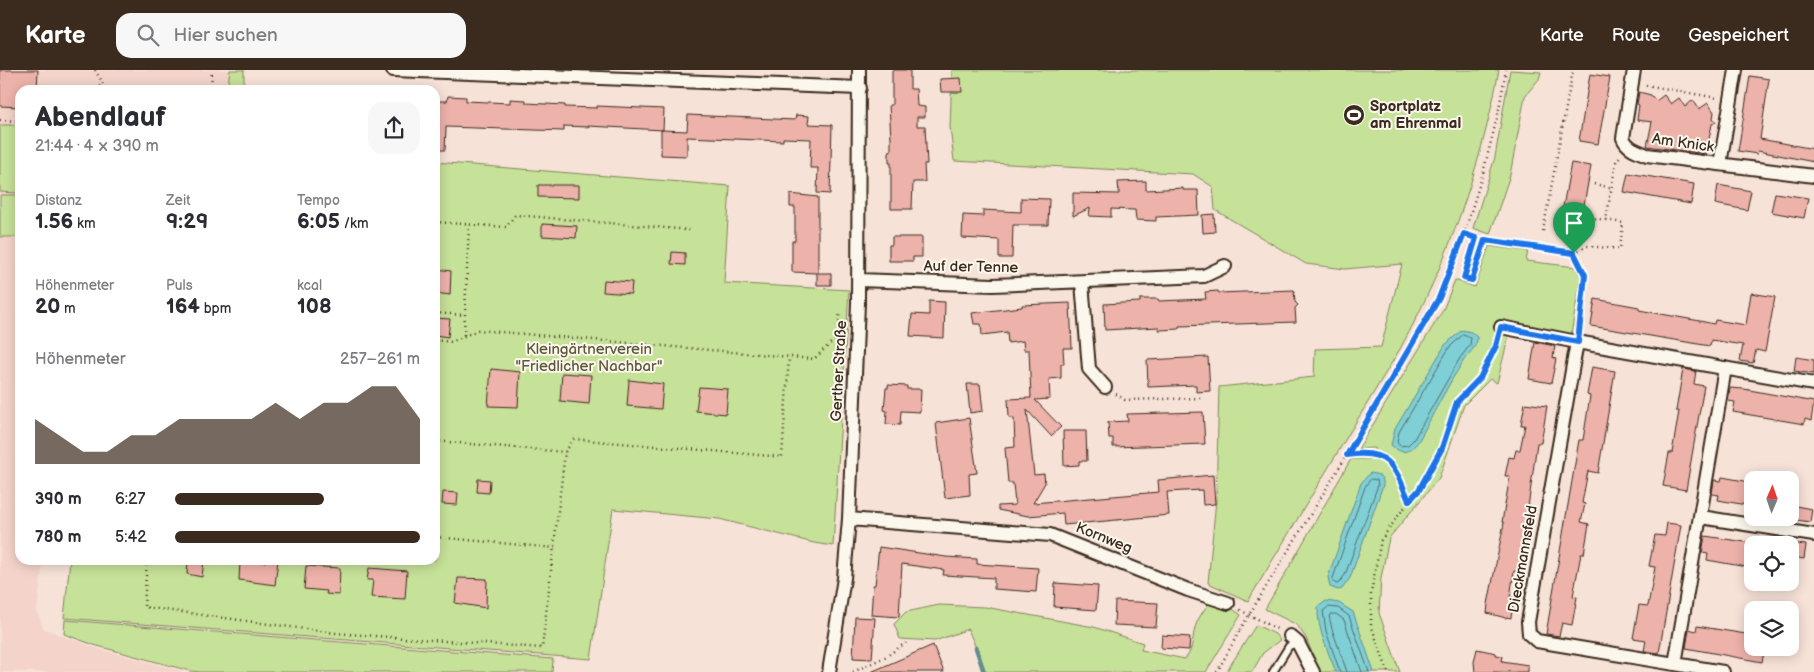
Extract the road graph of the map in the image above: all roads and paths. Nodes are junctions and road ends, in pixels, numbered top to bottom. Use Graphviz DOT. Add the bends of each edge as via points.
graph roads {
  1 [pos="95,70"];
  2 [pos="212,70"];
  3 [pos="393,70"];
  4 [pos="859,70"];
  5 [pos="1506,70"];
  6 [pos="1573,70"];
  7 [pos="1736,70"];
  8 [pos="1633,76"];
  9 [pos="102,81"];
  10 [pos="100,85"];
  11 [pos="104,85"];
  12 [pos="211,85"];
  13 [pos="860,88"];
  14 [pos="1731,100"];
  15 [pos="0,120"];
  16 [pos="15,121"];
  17 [pos="1628,146"];
  18 [pos="1720,164"];
  19 [pos="1814,176"];
  20 [pos="1594,184"];
  21 [pos="1612,188"];
  22 [pos="1585,217"];
  23 [pos="1606,220"];
  24 [pos="440,222"];
  25 [pos="469,225"];
  26 [pos="690,230"];
  27 [pos="1543,231"];
  28 [pos="1464,234"];
  29 [pos="1574,253"];
  30 [pos="1225,266"];
  31 [pos="859,280"];
  32 [pos="1082,282"];
  33 [pos="440,313"];
  34 [pos="840,313"];
  35 [pos="465,315"];
  36 [pos="838,321"];
  37 [pos="1501,327"];
  38 [pos="464,335"];
  39 [pos="834,340"];
  40 [pos="440,341"];
  41 [pos="1578,342"];
  42 [pos="789,358"];
  43 [pos="1725,368"];
  44 [pos="1814,384"];
  45 [pos="1105,387"];
  46 [pos="1203,398"];
  47 [pos="440,441"];
  48 [pos="565,452"];
  49 [pos="1347,455"];
  50 [pos="1409,501"];
  51 [pos="1701,517"];
  52 [pos="849,519"];
  53 [pos="1814,535"];
  54 [pos="440,537"];
  55 [pos="555,548"];
  56 [pos="148,565"];
  57 [pos="1228,603"];
  58 [pos="1294,640"];
  59 [pos="908,641"];
  60 [pos="1675,664"];
  61 [pos="828,672"];
  62 [pos="853,672"];
  63 [pos="1217,672"];
  64 [pos="1273,672"];
  65 [pos="1313,672"];
  66 [pos="1388,672"];
  67 [pos="1723,672"];
  1 -- 9 [label="path"];
  2 -- 12 [label="path"];
  3 -- 13 [label="street"];
  4 -- 13 [label="street, Gerther Straße"];
  5 -- 28 [label="path" via="1483,173"];
  6 -- 27 [label="path"];
  7 -- 14 [label="street"];
  8 -- 14 [label="path"];
  8 -- 17 [label="street" via="1623,138"];
  9 -- 10 [label="path"];
  9 -- 11 [label="path"];
  13 -- 31 [label="street, Gerther Straße"];
  14 -- 18 [label="street"];
  15 -- 16 [label="path"];
  17 -- 18 [label="street, Am Knick" via="1646,154"];
  17 -- 21 [label="path" via="1616,162"];
  18 -- 19 [label="street, Am Knick"];
  20 -- 21 [label="path"];
  21 -- 23 [label="path"];
  22 -- 23 [label="path"];
  23 -- 29 [label="path" via="1623,223 1620,249 1587,246"];
  24 -- 25 [label="path"];
  25 -- 26 [label="path" via="506,228 515,215"];
  25 -- 35 [label="path"];
  28 -- 29 [label="path" via="1476,238 1464,278 1472,280 1485,240"];
  28 -- 49 [label="path" via="1439,298"];
  29 -- 41 [label="path" via="1585,275"];
  30 -- 32 [label="street, Auf der Tenne" via="1204,276"];
  31 -- 32 [label="street, Auf der Tenne" via="993,285"];
  31 -- 52 [label="street, Gerther Straße"];
  32 -- 45 [label="street" via="1089,369"];
  33 -- 35 [label="path"];
  34 -- 36 [label="path"];
  35 -- 38 [label="path"];
  37 -- 41 [label="street"];
  37 -- 50 [label="path" via="1496,346 1480,378 1457,402 1442,448 1419,490"];
  38 -- 40 [label="path" via="451,342"];
  38 -- 42 [label="path" via="478,330"];
  39 -- 42 [label="path" via="814,359"];
  41 -- 43 [label="street"];
  41 -- 60 [label="street, Dieckmannsfeld" via="1528,622 1529,634 1536,641"];
  42 -- 48 [label="path" via="782,457 574,439"];
  43 -- 44 [label="street"];
  43 -- 51 [label="street"];
  45 -- 46 [label="path" via="1125,400"];
  47 -- 48 [label="path"];
  48 -- 55 [label="path"];
  49 -- 50 [label="path" via="1376,454 1384,459 1394,468"];
  49 -- 63 [label="path, bridge"];
  50 -- 66 [label="path" via="1382,540 1371,593 1372,625"];
  51 -- 53 [label="street"];
  51 -- 60 [label="street"];
  52 -- 57 [label="street, Kornweg" via="1050,535"];
  52 -- 61 [label="street, Gerther Straße" via="844,578"];
  54 -- 55 [label="path"];
  55 -- 56 [label="path" via="542,648 335,633 144,607"];
  57 -- 58 [label="path"];
  58 -- 64 [label="lane"];
  58 -- 65 [label="street"];
  59 -- 62 [label="path" via="888,656"];
  60 -- 67 [label="street, Dieckmannsfeld"];
}
